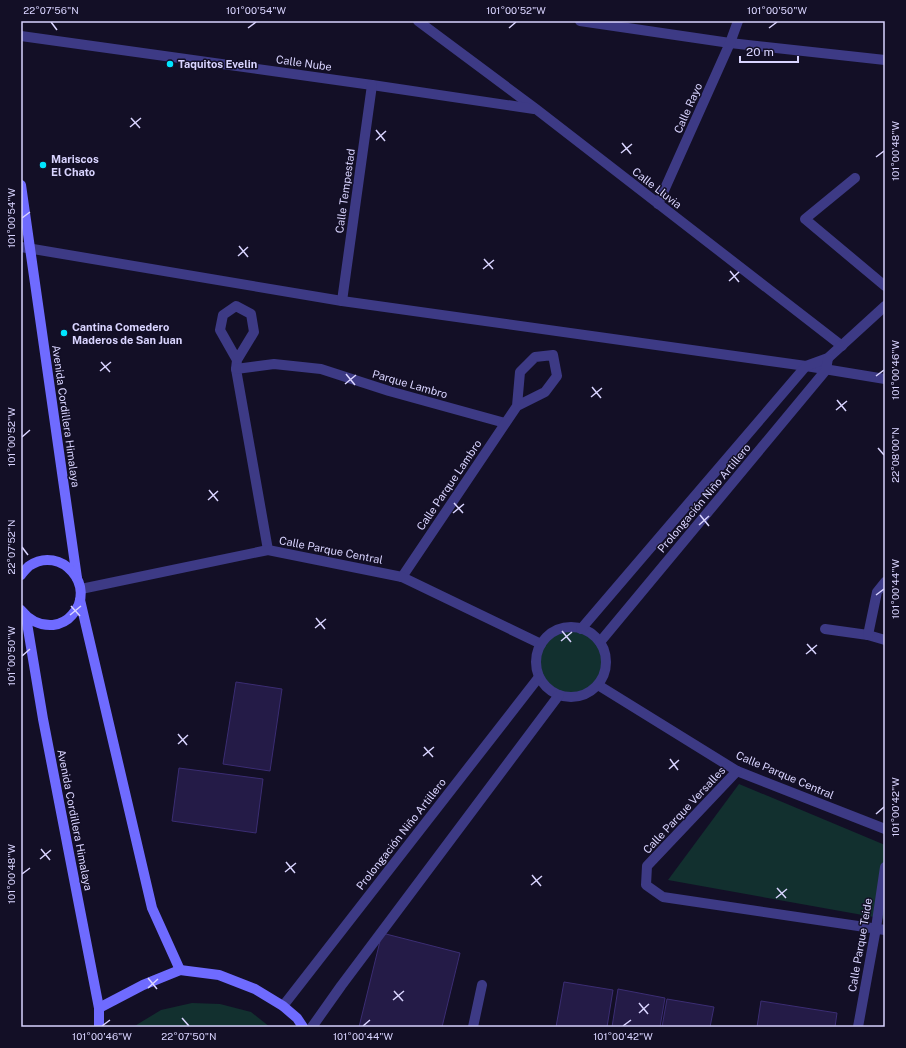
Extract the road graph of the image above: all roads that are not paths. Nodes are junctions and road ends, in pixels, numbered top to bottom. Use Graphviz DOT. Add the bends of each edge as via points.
graph roads {
  1 [pos="418,21"];
  2 [pos="580,21"];
  3 [pos="738,21"];
  4 [pos="21,36"];
  5 [pos="730,43"];
  6 [pos="885,60"];
  7 [pos="372,85"];
  8 [pos="536,109"];
  9 [pos="855,178"];
  10 [pos="21,185"];
  11 [pos="658,204"];
  12 [pos="25,248"];
  13 [pos="885,286"];
  14 [pos="342,301"];
  15 [pos="885,306"];
  16 [pos="842,346"];
  17 [pos="828,358"];
  18 [pos="236,365"];
  19 [pos="806,366"];
  20 [pos="826,370"];
  21 [pos="885,379"];
  22 [pos="516,406"];
  23 [pos="505,423"];
  24 [pos="268,550"];
  25 [pos="21,575"];
  26 [pos="402,577"];
  27 [pos="77,578"];
  28 [pos="885,582"];
  29 [pos="81,589"];
  30 [pos="80,600"];
  31 [pos="24,613"];
  32 [pos="581,629"];
  33 [pos="825,629"];
  34 [pos="868,636"];
  35 [pos="885,640"];
  36 [pos="600,642"];
  37 [pos="541,644"];
  38 [pos="539,677"];
  39 [pos="598,685"];
  40 [pos="559,695"];
  41 [pos="738,771"];
  42 [pos="885,829"];
  43 [pos="885,867"];
  44 [pos="880,929"];
  45 [pos="180,970"];
  46 [pos="482,985"];
  47 [pos="282,1006"];
  48 [pos="99,1008"];
  49 [pos="99,1027"];
  50 [pos="302,1027"];
  51 [pos="312,1027"];
  52 [pos="473,1027"];
  53 [pos="858,1027"];
  1 -- 8 [label="street, Calle Lluvia"];
  2 -- 5 [label="street"];
  3 -- 5 [label="street, Calle Rayo"];
  4 -- 7 [label="street, Calle Nube"];
  5 -- 6 [label="street"];
  5 -- 11 [label="street, Calle Rayo"];
  7 -- 8 [label="street, Calle Nube"];
  7 -- 14 [label="street, Calle Tempestad"];
  8 -- 11 [label="street, Calle Lluvia"];
  9 -- 13 [label="street" via="805,218"];
  10 -- 12 [label="main road, Avenida Cordillera Himalaya"];
  11 -- 16 [label="street, Calle Lluvia"];
  12 -- 14 [label="street"];
  12 -- 27 [label="main road, Avenida Cordillera Himalaya"];
  14 -- 19 [label="street"];
  15 -- 16 [label="street"];
  16 -- 17 [label="street"];
  17 -- 19 [label="street"];
  17 -- 20 [label="street"];
  18 -- 18 [label="street" via="254,332 251,314 236,306 223,315 220,330"];
  18 -- 23 [label="street, Parque Lambro" via="274,364 321,370"];
  18 -- 24 [label="street"];
  19 -- 20 [label="street"];
  19 -- 32 [label="street, Prolongación Niño Artillero"];
  20 -- 21 [label="street"];
  20 -- 36 [label="street, Prolongación Niño Artillero"];
  22 -- 22 [label="street, Calle Parque Lambro" via="520,372 535,356 553,356 557,376 545,392"];
  22 -- 23 [label="street, Calle Parque Lambro"];
  23 -- 26 [label="street, Calle Parque Lambro"];
  24 -- 26 [label="street, Calle Parque Central"];
  24 -- 29 [label="street, Calle Parque Central"];
  25 -- 27 [label="main road" via="29,567 50,560 70,569"];
  26 -- 37 [label="street, Calle Parque Central"];
  27 -- 29 [label="main road"];
  28 -- 34 [label="street" via="877,592"];
  29 -- 30 [label="main road"];
  30 -- 31 [label="main road" via="68,619 58,624 36,623"];
  30 -- 45 [label="main road" via="152,908"];
  31 -- 48 [label="main road, Avenida Cordillera Himalaya"];
  32 -- 36 [label="street" via="592,634"];
  32 -- 37 [label="street" via="559,629"];
  33 -- 34 [label="street"];
  34 -- 35 [label="street"];
  36 -- 39 [label="street" via="606,664 604,675"];
  37 -- 38 [label="street" via="536,666"];
  38 -- 40 [label="street" via="544,685"];
  38 -- 47 [label="street, Prolongación Niño Artillero"];
  39 -- 40 [label="street" via="580,696"];
  39 -- 41 [label="street, Calle Parque Central"];
  40 -- 51 [label="street"];
  41 -- 42 [label="street, Calle Parque Central"];
  41 -- 44 [label="street, Calle Parque Versalles" via="648,866 646,885 663,897"];
  43 -- 44 [label="street, Calle Parque Teide"];
  44 -- 53 [label="street, Calle Parque Teide"];
  45 -- 47 [label="main road" via="219,975 255,989"];
  45 -- 48 [label="main road" via="143,985"];
  46 -- 52 [label="street"];
  47 -- 50 [label="main road" via="297,1018"];
  48 -- 49 [label="main road, Avenida Cordillera Himalaya"];
}
